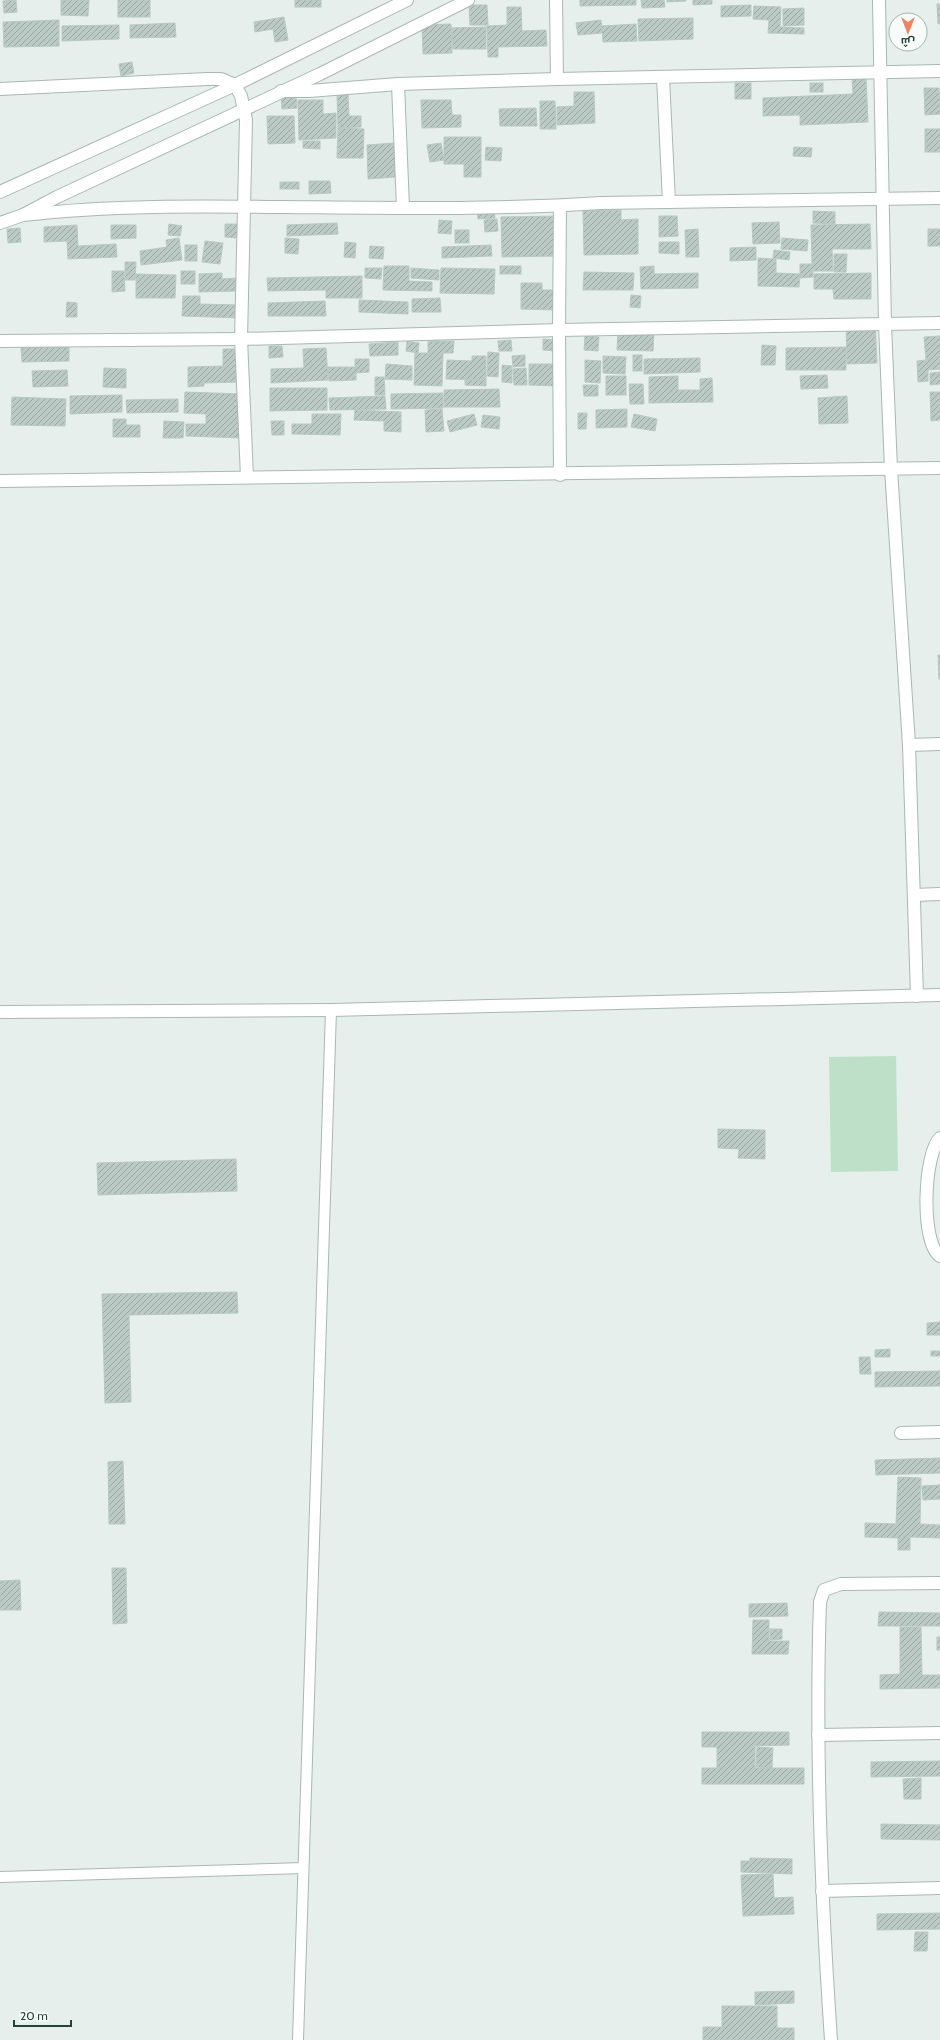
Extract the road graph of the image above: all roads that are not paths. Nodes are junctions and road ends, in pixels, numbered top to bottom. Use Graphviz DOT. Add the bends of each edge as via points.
graph roads {
  1 [pos="407,0"];
  2 [pos="468,0"];
  3 [pos="556,0"];
  4 [pos="878,0"];
  5 [pos="940,71"];
  6 [pos="879,74"];
  7 [pos="663,77"];
  8 [pos="557,79"];
  9 [pos="398,84"];
  10 [pos="236,85"];
  11 [pos="0,88"];
  12 [pos="281,91"];
  13 [pos="244,108"];
  14 [pos="0,192"];
  15 [pos="940,198"];
  16 [pos="883,199"];
  17 [pos="669,202"];
  18 [pos="244,206"];
  19 [pos="560,206"];
  20 [pos="403,208"];
  21 [pos="24,215"];
  22 [pos="0,223"];
  23 [pos="885,324"];
  24 [pos="940,324"];
  25 [pos="559,330"];
  26 [pos="241,339"];
  27 [pos="0,341"];
  28 [pos="940,468"];
  29 [pos="891,469"];
  30 [pos="560,474"];
  31 [pos="247,477"];
  32 [pos="0,482"];
  33 [pos="940,744"];
  34 [pos="909,745"];
  35 [pos="940,894"];
  36 [pos="914,895"];
  37 [pos="917,996"];
  38 [pos="940,996"];
  39 [pos="331,1010"];
  40 [pos="0,1012"];
  41 [pos="940,1138"];
  42 [pos="940,1256"];
  43 [pos="940,1432"];
  44 [pos="901,1433"];
  45 [pos="940,1583"];
  46 [pos="940,1733"];
  47 [pos="818,1735"];
  48 [pos="303,1868"];
  49 [pos="0,1877"];
  50 [pos="940,1888"];
  51 [pos="822,1891"];
  52 [pos="298,2040"];
  53 [pos="831,2040"];
  1 -- 10 [label="street"];
  2 -- 12 [label="street"];
  3 -- 8 [label="street"];
  4 -- 6 [label="street"];
  5 -- 6 [label="street"];
  6 -- 7 [label="street"];
  6 -- 16 [label="street"];
  7 -- 8 [label="street"];
  7 -- 17 [label="street"];
  8 -- 9 [label="street"];
  9 -- 12 [label="street"];
  9 -- 20 [label="street"];
  10 -- 11 [label="street" via="221,79 207,79"];
  10 -- 13 [label="street"];
  10 -- 14 [label="street"];
  12 -- 13 [label="street"];
  13 -- 18 [label="street"];
  13 -- 21 [label="street"];
  15 -- 16 [label="street"];
  16 -- 17 [label="street"];
  16 -- 23 [label="street"];
  17 -- 19 [label="street"];
  18 -- 20 [label="street"];
  18 -- 21 [label="street" via="115,207"];
  18 -- 26 [label="street"];
  19 -- 20 [label="street"];
  19 -- 25 [label="street"];
  21 -- 22 [label="street"];
  23 -- 24 [label="street"];
  23 -- 25 [label="street"];
  23 -- 29 [label="street"];
  25 -- 26 [label="street"];
  25 -- 30 [label="street"];
  26 -- 27 [label="street"];
  26 -- 31 [label="street"];
  28 -- 29 [label="street"];
  29 -- 30 [label="street"];
  29 -- 34 [label="street"];
  30 -- 31 [label="street"];
  31 -- 32 [label="street"];
  33 -- 34 [label="street"];
  34 -- 36 [label="street"];
  35 -- 36 [label="street"];
  36 -- 37 [label="street"];
  37 -- 38 [label="street"];
  37 -- 39 [label="street"];
  39 -- 40 [label="street"];
  39 -- 48 [label="lane"];
  41 -- 42 [label="street" via="930,1156 926,1220 930,1241 935,1253"];
  43 -- 44 [label="street"];
  45 -- 47 [label="street" via="841,1584 824,1590 820,1602"];
  46 -- 47 [label="street"];
  47 -- 51 [label="street"];
  48 -- 49 [label="lane"];
  48 -- 52 [label="lane"];
  50 -- 51 [label="street"];
  51 -- 53 [label="street"];
}
